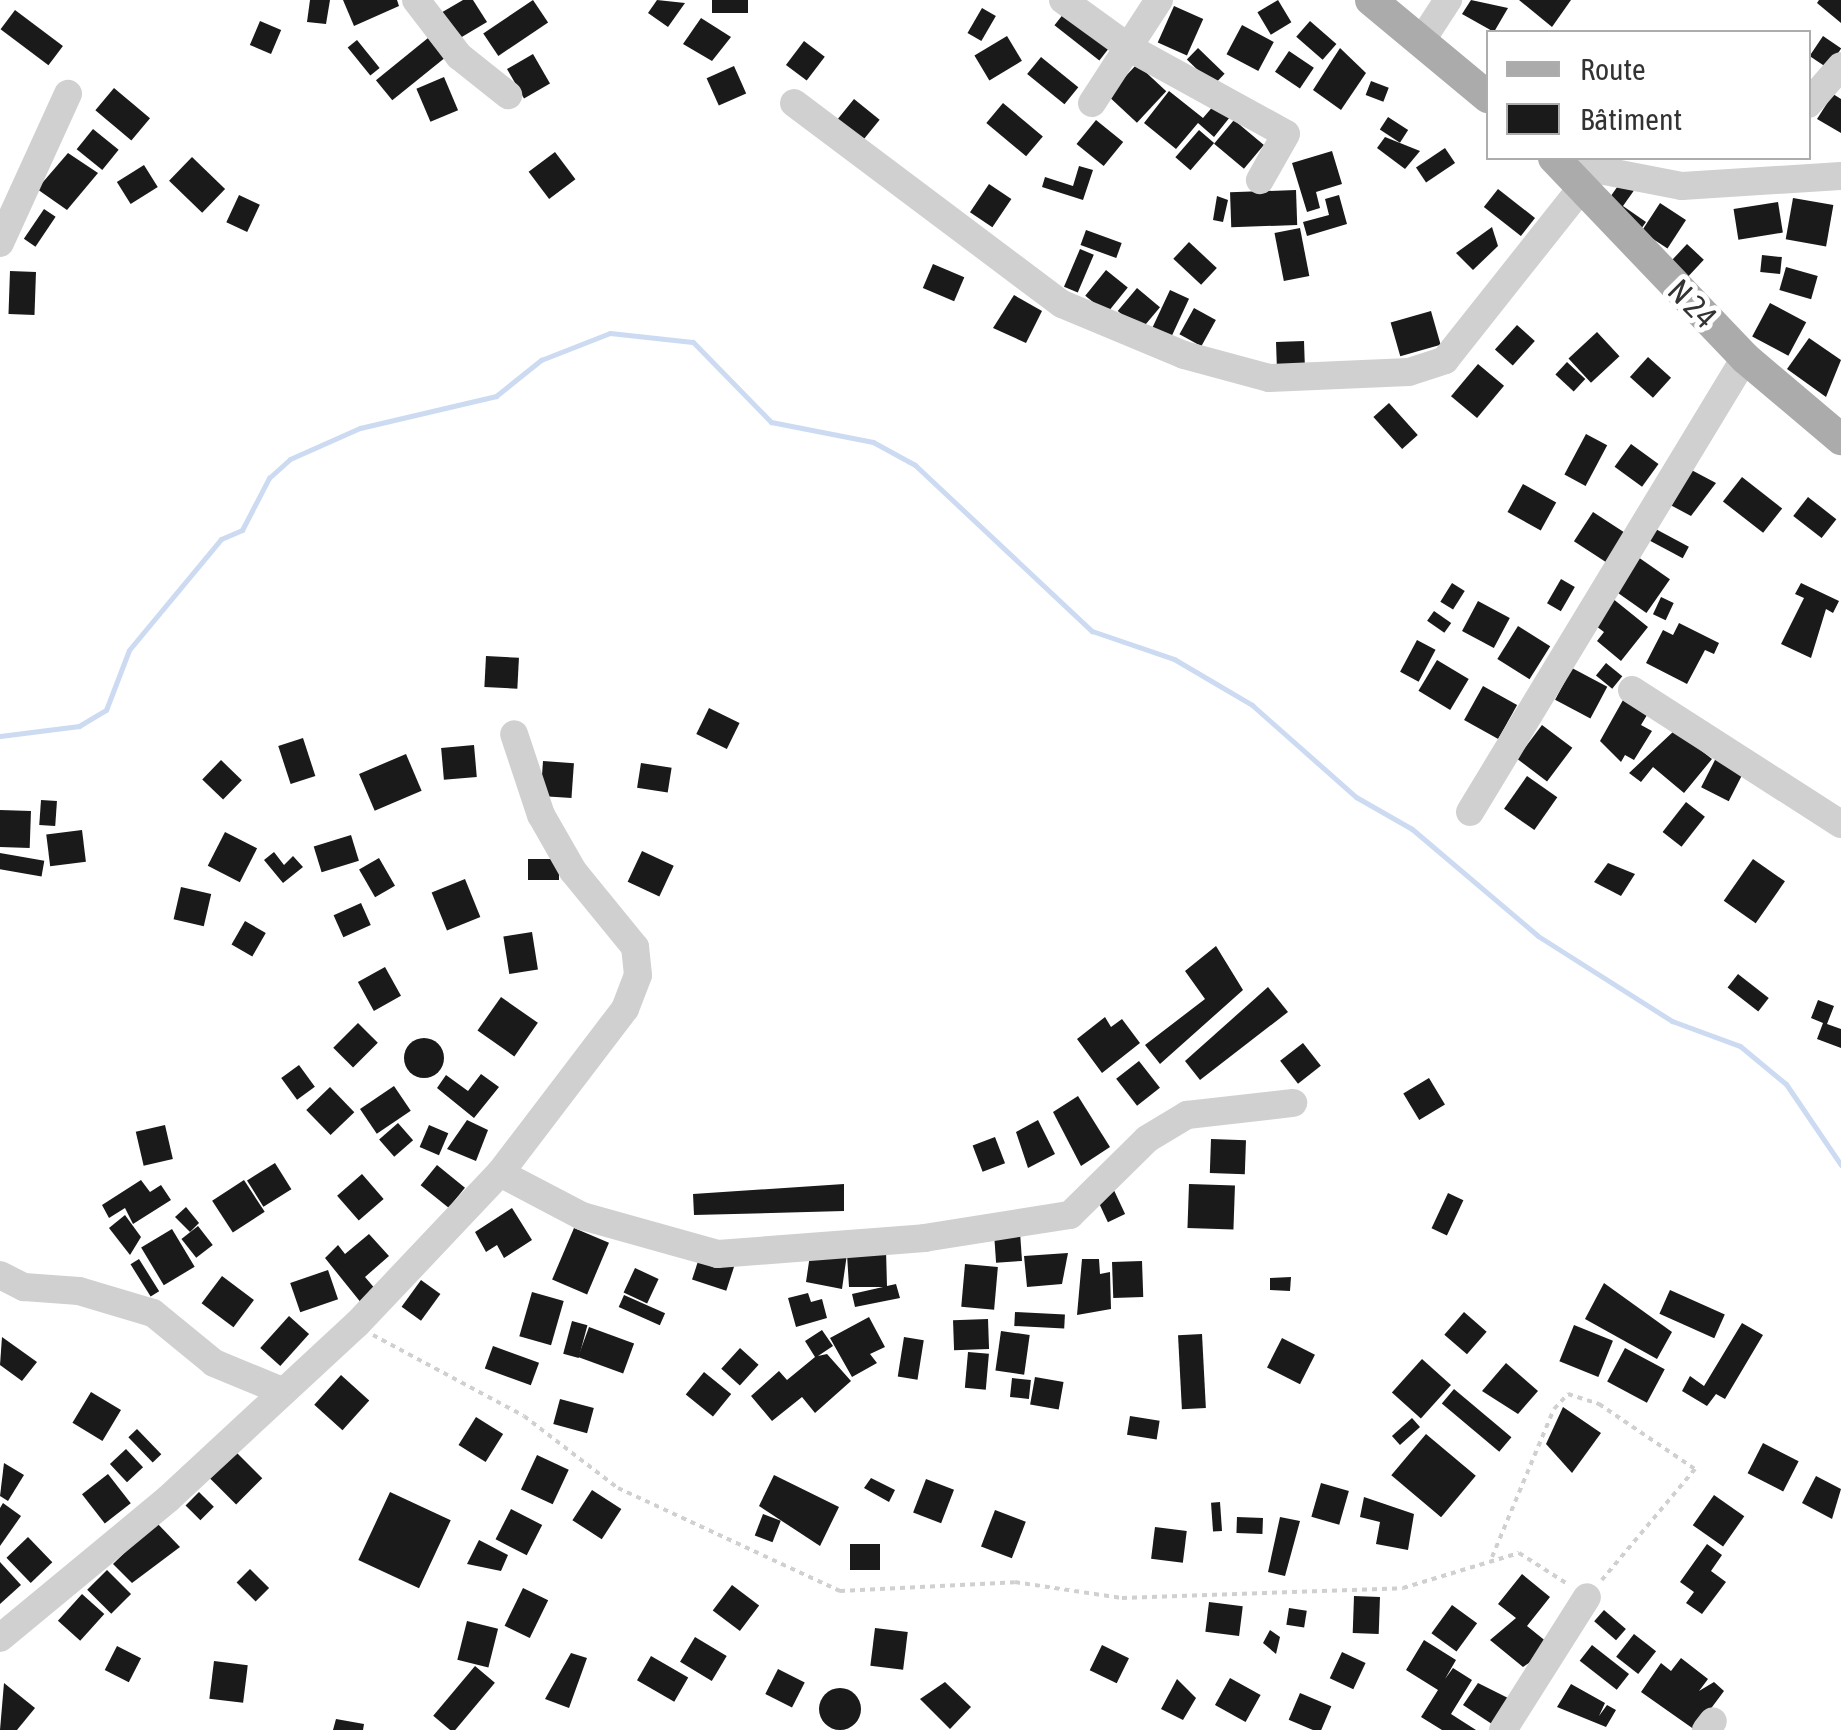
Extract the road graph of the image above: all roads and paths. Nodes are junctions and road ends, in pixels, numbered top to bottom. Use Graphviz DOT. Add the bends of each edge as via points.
graph roads {
  1 [pos="416,0"];
  2 [pos="1063,0"];
  3 [pos="1159,0"];
  4 [pos="1371,0"];
  5 [pos="1448,0"];
  6 [pos="1422,40"];
  7 [pos="1128,47"];
  8 [pos="1841,66"];
  9 [pos="68,94"];
  10 [pos="508,95"];
  11 [pos="1486,95"];
  12 [pos="1811,101"];
  13 [pos="1092,103"];
  14 [pos="794,104"];
  15 [pos="1556,160"];
  16 [pos="1764,171"];
  17 [pos="1841,176"];
  18 [pos="1260,180"];
  19 [pos="1579,191"];
  20 [pos="0,242"];
  21 [pos="1745,358"];
  22 [pos="1841,440"];
  23 [pos="1632,690"];
  24 [pos="514,734"];
  25 [pos="1470,812"];
  26 [pos="1841,824"];
  27 [pos="1293,1103"];
  28 [pos="500,1173"];
  29 [pos="0,1274"];
  30 [pos="357,1324"];
  31 [pos="282,1391"];
  32 [pos="1492,1557"];
  33 [pos="1587,1597"];
  34 [pos="0,1638"];
  35 [pos="1503,1730"];
  1 -- 10 [label="street" via="459,56"];
  2 -- 7 [label="street"];
  3 -- 7 [label="street"];
  4 -- 6 [label="main road"];
  5 -- 6 [label="street"];
  6 -- 11 [label="main road"];
  7 -- 13 [label="street"];
  7 -- 18 [label="street" via="1286,134"];
  8 -- 12 [label="street"];
  9 -- 20 [label="street"];
  14 -- 19 [label="street" via="1062,304 1184,354 1269,378 1409,372 1445,360"];
  15 -- 16 [label="street" via="1682,186"];
  15 -- 19 [label="main road, N 24"];
  16 -- 17 [label="street"];
  19 -- 21 [label="main road, N 24"];
  21 -- 22 [label="main road, N 24"];
  21 -- 25 [label="street"];
  23 -- 26 [label="street"];
  24 -- 28 [label="street" via="542,815 573,871 634,947 638,975 625,1009"];
  27 -- 28 [label="street" via="1187,1115 1147,1139 1070,1215 924,1238 718,1254 582,1216"];
  28 -- 30 [label="street"];
  29 -- 31 [label="street" via="153,1313 214,1363"];
  30 -- 31 [label="street"];
  30 -- 32 [label="path" via="524,1416 618,1488 840,1591 1015,1582 1122,1598 1402,1588"];
  31 -- 34 [label="street"];
  32 -- 33 [label="path" via="1519,1552"];
  32 -- 33 [label="path" via="1554,1409 1568,1394 1599,1404 1695,1469"];
  33 -- 35 [label="street"];
}
